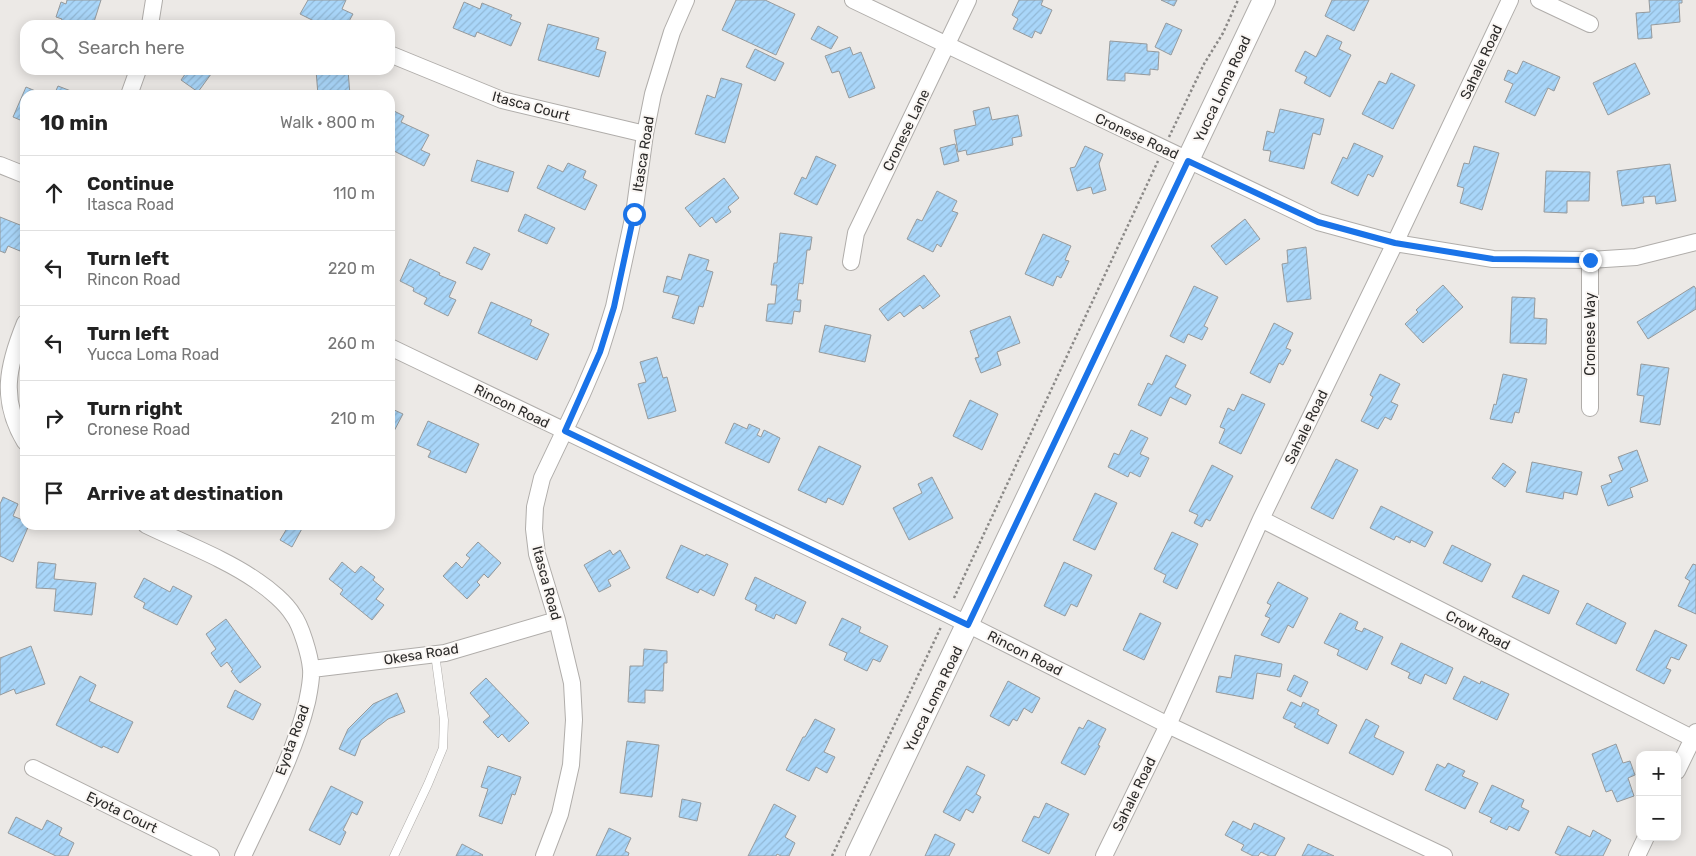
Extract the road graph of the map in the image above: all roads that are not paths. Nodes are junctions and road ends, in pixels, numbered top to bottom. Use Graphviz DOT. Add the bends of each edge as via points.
graph roads {
  1 [pos="154,0"];
  2 [pos="686,0"];
  3 [pos="853,0"];
  4 [pos="968,0"];
  5 [pos="1264,0"];
  6 [pos="1510,0"];
  7 [pos="1539,0"];
  8 [pos="151,20"];
  9 [pos="1590,24"];
  10 [pos="947,46"];
  11 [pos="395,56"];
  12 [pos="136,75"];
  13 [pos="131,90"];
  14 [pos="645,134"];
  15 [pos="1188,161"];
  16 [pos="0,164"];
  17 [pos="20,173"];
  18 [pos="1696,242"];
  19 [pos="1395,243"];
  20 [pos="1590,260"];
  21 [pos="851,262"];
  22 [pos="20,335"];
  23 [pos="395,349"];
  24 [pos="1590,408"];
  25 [pos="4,411"];
  26 [pos="565,431"];
  27 [pos="20,435"];
  28 [pos="1261,519"];
  29 [pos="157,530"];
  30 [pos="557,620"];
  31 [pos="968,625"];
  32 [pos="435,654"];
  33 [pos="312,669"];
  34 [pos="1168,725"];
  35 [pos="1695,737"];
  36 [pos="1681,763"];
  37 [pos="33,768"];
  38 [pos="1644,841"];
  39 [pos="211,856"];
  40 [pos="243,856"];
  41 [pos="394,856"];
  42 [pos="544,856"];
  43 [pos="858,856"];
  44 [pos="1104,856"];
  45 [pos="1444,856"];
  46 [pos="1637,856"];
  1 -- 8 [label="street"];
  2 -- 14 [label="street, Itasca Road" via="672,32 653,94"];
  3 -- 10 [label="street, Cronese Road"];
  4 -- 10 [label="street, Cronese Lane"];
  5 -- 15 [label="main road, Yucca Loma Road"];
  6 -- 19 [label="street, Sahale Road"];
  7 -- 9 [label="street"];
  10 -- 15 [label="street, Cronese Road"];
  10 -- 21 [label="street, Cronese Lane" via="856,233"];
  11 -- 14 [label="street, Itasca Court" via="502,100"];
  12 -- 13 [label="street"];
  14 -- 26 [label="street, Itasca Road" via="634,214 614,307 600,352"];
  15 -- 19 [label="street, Cronese Road" via="1318,222"];
  15 -- 31 [label="main road, Yucca Loma Road"];
  16 -- 17 [label="street"];
  18 -- 20 [label="street, Cronese Road" via="1636,257"];
  19 -- 20 [label="street, Cronese Road" via="1493,259"];
  19 -- 28 [label="street, Sahale Road"];
  20 -- 24 [label="street, Cronese Way"];
  22 -- 25 [label="street"];
  23 -- 26 [label="street, Rincon Road"];
  25 -- 27 [label="street"];
  26 -- 30 [label="street, Itasca Road" via="542,478 534,529 537,554"];
  26 -- 31 [label="street, Rincon Road"];
  28 -- 34 [label="street, Sahale Road"];
  28 -- 35 [label="street, Crow Road"];
  29 -- 33 [label="street, Eyota Road" via="222,561 257,581 275,596 294,615"];
  30 -- 32 [label="street, Okesa Road"];
  30 -- 42 [label="street, Itasca Road" via="572,683 574,720 571,765 560,814"];
  31 -- 34 [label="street, Rincon Road"];
  31 -- 43 [label="main road, Yucca Loma Road"];
  32 -- 33 [label="street, Okesa Road"];
  32 -- 41 [label="lane" via="444,720 443,748"];
  33 -- 40 [label="street, Eyota Road" via="307,703 293,748"];
  34 -- 44 [label="street, Sahale Road"];
  34 -- 45 [label="street, Rincon Road"];
  35 -- 36 [label="street"];
  37 -- 39 [label="street, Eyota Court"];
  38 -- 46 [label="street"];
}
